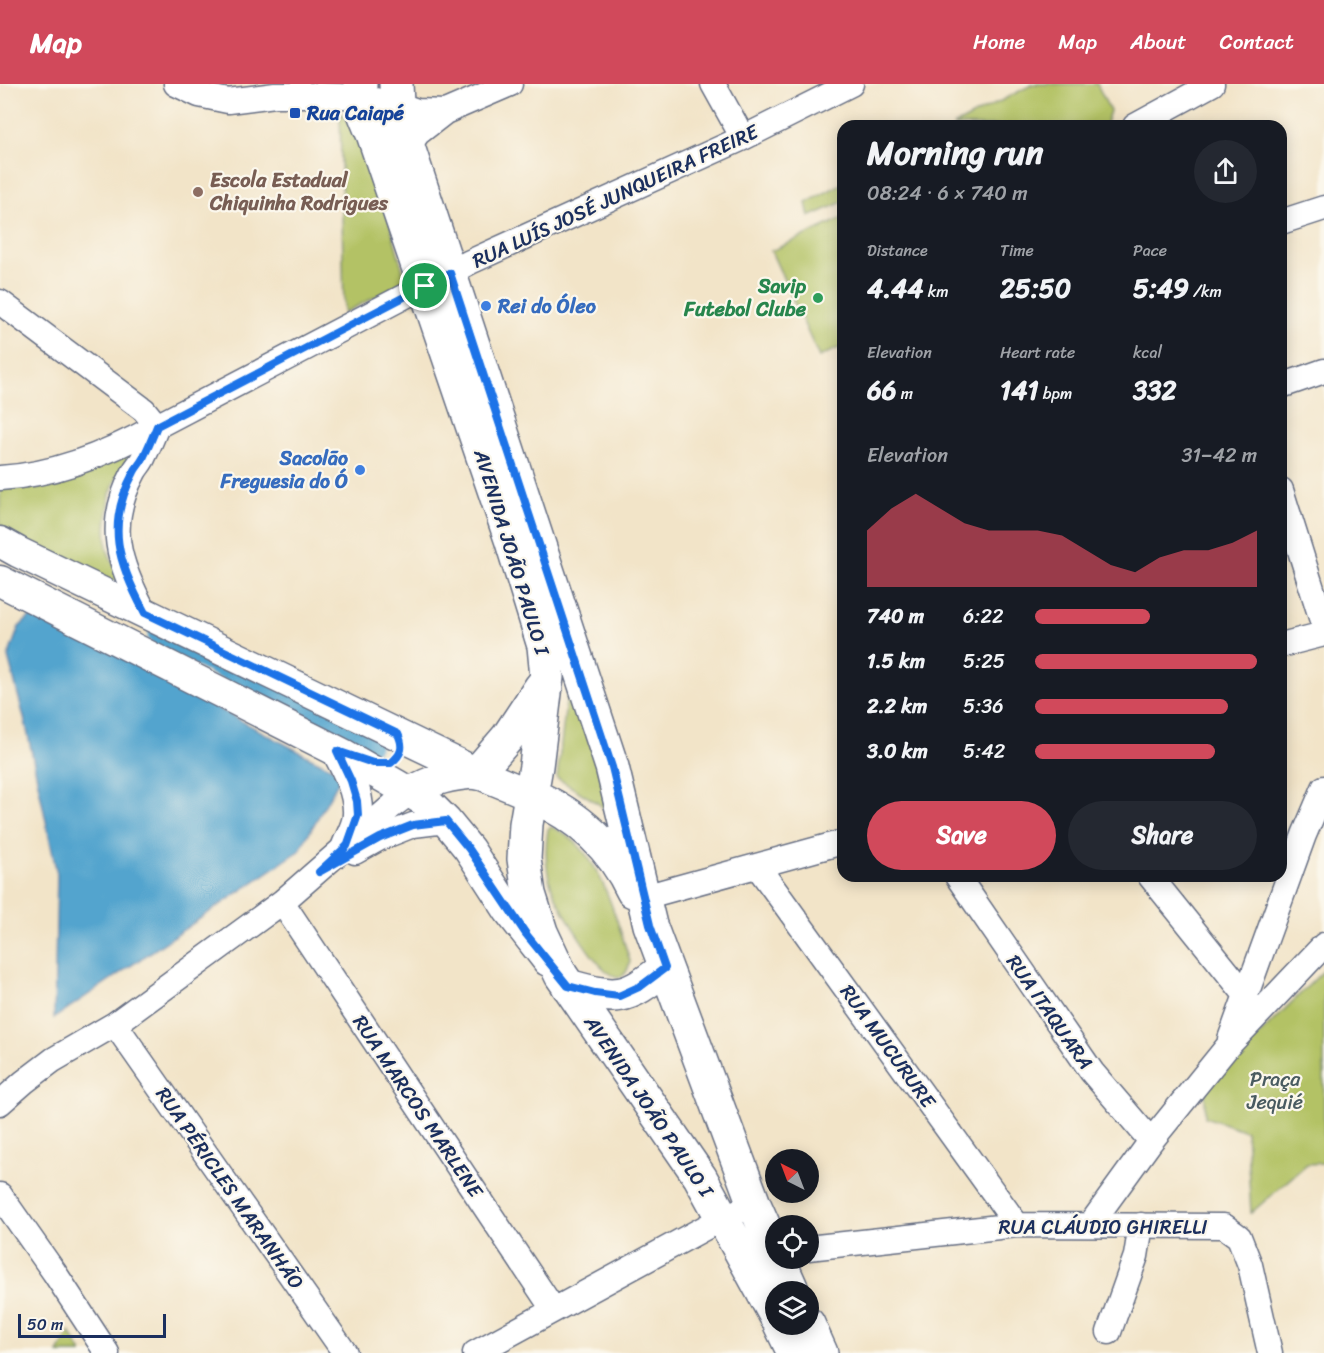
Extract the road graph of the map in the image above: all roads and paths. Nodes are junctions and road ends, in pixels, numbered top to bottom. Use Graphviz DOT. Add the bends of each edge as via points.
graph roads {
  1 [pos="176,84"];
  2 [pos="510,84"];
  3 [pos="713,84"];
  4 [pos="851,84"];
  5 [pos="1212,84"];
  6 [pos="360,91"];
  7 [pos="230,92"];
  8 [pos="397,94"];
  9 [pos="445,112"];
  10 [pos="1147,120"];
  11 [pos="743,138"];
  12 [pos="408,147"];
  13 [pos="386,174"];
  14 [pos="1324,208"];
  15 [pos="1287,220"];
  16 [pos="437,280"];
  17 [pos="0,302"];
  18 [pos="1324,371"];
  19 [pos="1287,384"];
  20 [pos="157,426"];
  21 [pos="0,478"];
  22 [pos="1287,509"];
  23 [pos="0,542"];
  24 [pos="0,581"];
  25 [pos="145,613"];
  26 [pos="1324,627"];
  27 [pos="1324,634"];
  28 [pos="1287,643"];
  29 [pos="547,677"];
  30 [pos="398,734"];
  31 [pos="341,753"];
  32 [pos="477,773"];
  33 [pos="1324,788"];
  34 [pos="411,792"];
  35 [pos="531,795"];
  36 [pos="446,821"];
  37 [pos="837,844"];
  38 [pos="347,846"];
  39 [pos="758,867"];
  40 [pos="319,872"];
  41 [pos="1287,881"];
  42 [pos="961,882"];
  43 [pos="1155,882"];
  44 [pos="1287,882"];
  45 [pos="282,902"];
  46 [pos="647,911"];
  47 [pos="1324,945"];
  48 [pos="665,968"];
  49 [pos="565,980"];
  50 [pos="1245,994"];
  51 [pos="115,1024"];
  52 [pos="1228,1046"];
  53 [pos="0,1103"];
  54 [pos="1151,1141"];
  55 [pos="0,1196"];
  56 [pos="754,1204"];
  57 [pos="723,1218"];
  58 [pos="1017,1225"];
  59 [pos="1090,1225"];
  60 [pos="1141,1226"];
  61 [pos="765,1229"];
  62 [pos="819,1247"];
  63 [pos="765,1296"];
  64 [pos="553,1309"];
  65 [pos="1109,1332"];
  66 [pos="785,1335"];
  67 [pos="813,1335"];
  68 [pos="107,1353"];
  69 [pos="345,1353"];
  70 [pos="475,1353"];
  71 [pos="794,1353"];
  72 [pos="821,1353"];
  73 [pos="1270,1353"];
  1 -- 7 [label="street" via="199,95"];
  2 -- 9 [label="street"];
  3 -- 11 [label="street"];
  4 -- 11 [label="street, RUA LUÍS JOSÉ JUNQUEIRA FREIRE"];
  5 -- 10 [label="street"];
  6 -- 7 [label="street" via="275,95"];
  6 -- 8 [label="street"];
  6 -- 13 [label="main road, AVENIDA JOÃO PAULO I"];
  8 -- 9 [label="street" via="417,111"];
  8 -- 12 [label="main road, AVENIDA JOÃO PAULO I"];
  9 -- 12 [label="street" via="418,133"];
  11 -- 16 [label="street, RUA LUÍS JOSÉ JUNQUEIRA FREIRE"];
  12 -- 13 [label="street"];
  12 -- 16 [label="main road, AVENIDA JOÃO PAULO I"];
  13 -- 16 [label="main road, AVENIDA JOÃO PAULO I"];
  14 -- 15 [label="street"];
  16 -- 20 [label="street, RUA LUÍS JOSÉ JUNQUEIRA FREIRE"];
  16 -- 29 [label="main road, AVENIDA JOÃO PAULO I" via="544,646"];
  16 -- 46 [label="main road, AVENIDA JOÃO PAULO I" via="609,756"];
  17 -- 20 [label="street" via="144,410"];
  18 -- 19 [label="street"];
  20 -- 21 [label="street, RUA LUÍS JOSÉ JUNQUEIRA FREIRE" via="82,460"];
  20 -- 25 [label="street" via="134,471 118,519 120,558"];
  22 -- 26 [label="street"];
  23 -- 25 [label="street"];
  24 -- 31 [label="street"];
  25 -- 30 [label="street"];
  27 -- 28 [label="street"];
  29 -- 32 [label="main road" via="508,737"];
  29 -- 35 [label="main road, AVENIDA JOÃO PAULO I"];
  30 -- 31 [label="street" via="401,753 391,763 373,763"];
  30 -- 32 [label="street"];
  31 -- 34 [label="street"];
  31 -- 38 [label="street" via="358,815"];
  32 -- 34 [label="street" via="438,779"];
  32 -- 35 [label="street"];
  33 -- 41 [label="street"];
  34 -- 36 [label="street"];
  34 -- 38 [label="street"];
  35 -- 46 [label="main road" via="574,817 595,835 614,857"];
  35 -- 49 [label="main road, AVENIDA JOÃO PAULO I" via="524,859 529,894 541,932"];
  36 -- 40 [label="street" via="413,825 391,833"];
  36 -- 49 [label="street" via="526,934"];
  37 -- 39 [label="street"];
  38 -- 40 [label="street"];
  39 -- 46 [label="street"];
  39 -- 58 [label="street, RUA MUCURURE"];
  40 -- 45 [label="street"];
  42 -- 54 [label="street, RUA ITAQUARA" via="1092,1072"];
  43 -- 50 [label="street"];
  44 -- 50 [label="street"];
  45 -- 51 [label="street"];
  45 -- 64 [label="street, RUA MARCOS MARLENE"];
  46 -- 48 [label="main road, AVENIDA JOÃO PAULO I"];
  47 -- 52 [label="street"];
  48 -- 49 [label="main road" via="619,996 595,993"];
  48 -- 56 [label="main road, AVENIDA JOÃO PAULO I"];
  49 -- 57 [label="main road, AVENIDA JOÃO PAULO I" via="674,1137"];
  50 -- 52 [label="street"];
  51 -- 53 [label="street" via="53,1060"];
  51 -- 69 [label="street, RUA PÉRICLES MARANHÃO"];
  52 -- 54 [label="street"];
  54 -- 59 [label="street"];
  55 -- 68 [label="street"];
  56 -- 57 [label="street"];
  56 -- 61 [label="main road, AVENIDA JOÃO PAULO I"];
  57 -- 63 [label="main road, AVENIDA JOÃO PAULO I"];
  57 -- 64 [label="street"];
  58 -- 59 [label="street, RUA CLÁUDIO GHIRELLI"];
  58 -- 62 [label="street, RUA CLÁUDIO GHIRELLI"];
  59 -- 60 [label="street, RUA CLÁUDIO GHIRELLI"];
  60 -- 65 [label="street" via="1136,1256"];
  60 -- 73 [label="street, RUA CLÁUDIO GHIRELLI" via="1224,1226 1235,1232 1250,1265"];
  64 -- 70 [label="street"];
  66 -- 71 [label="main road"];
  67 -- 72 [label="main road"];
}
